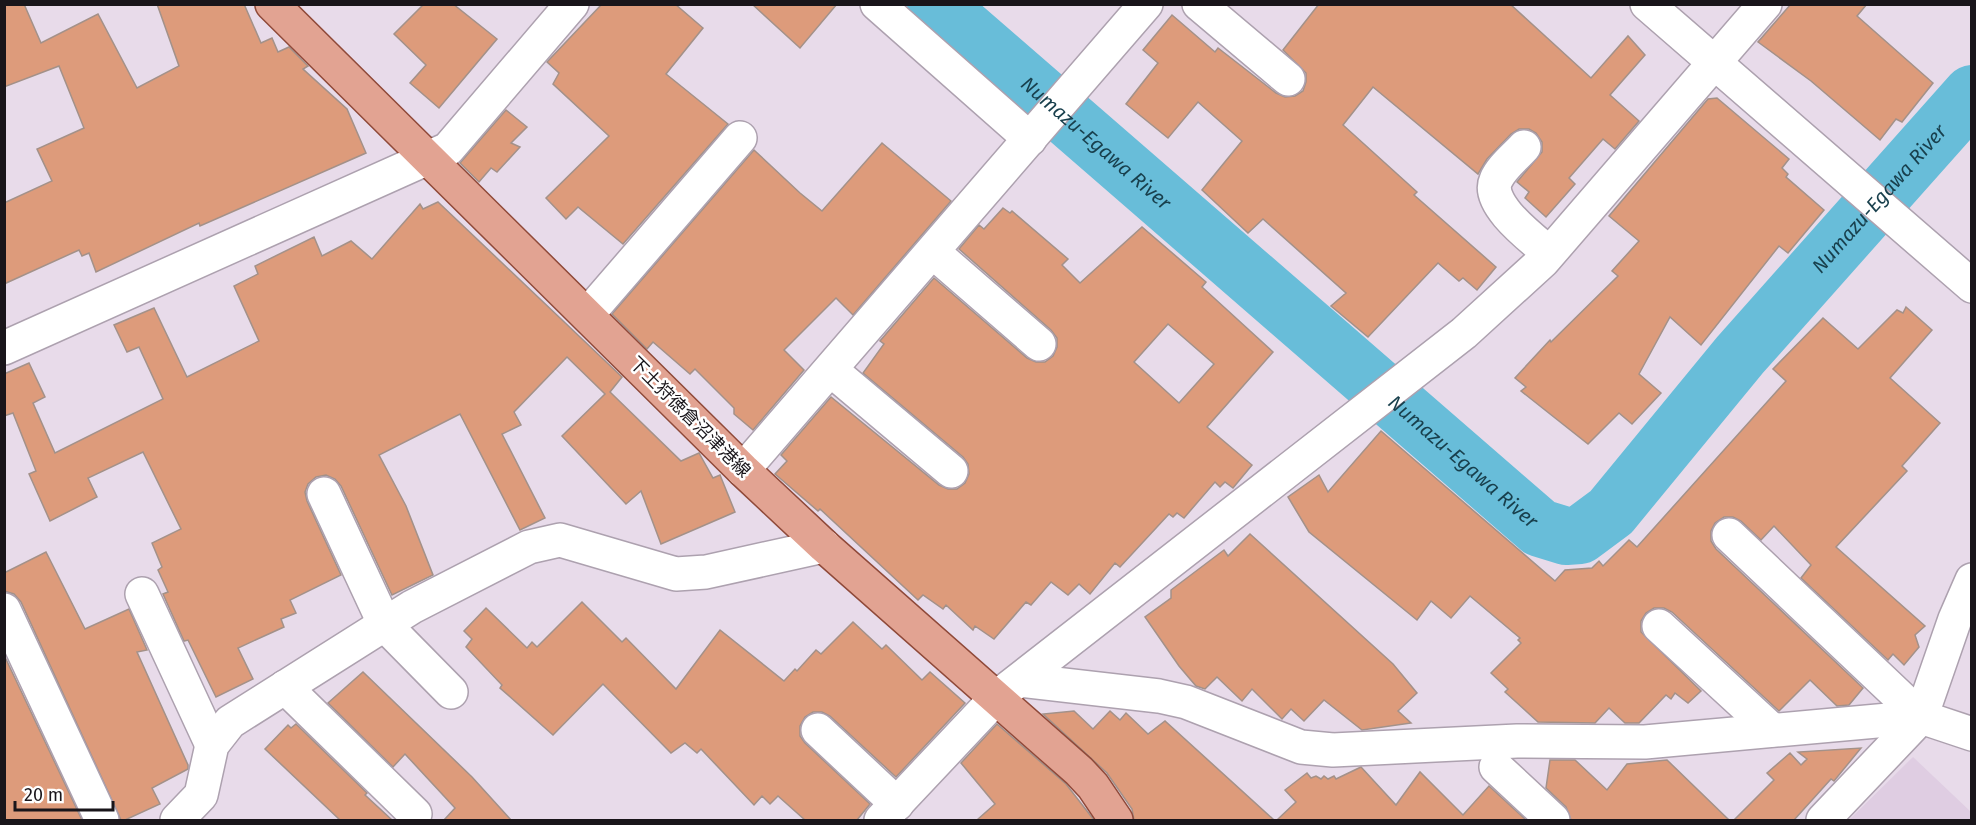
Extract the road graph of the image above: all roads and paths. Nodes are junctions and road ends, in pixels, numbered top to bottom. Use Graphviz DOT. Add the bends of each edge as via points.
graph roads {
  1 [pos="272,4"];
  2 [pos="572,4"];
  3 [pos="876,4"];
  4 [pos="1146,4"];
  5 [pos="1199,4"];
  6 [pos="1647,4"];
  7 [pos="1765,4"];
  8 [pos="1714,63"];
  9 [pos="1288,80"];
  10 [pos="740,138"];
  11 [pos="1030,139"];
  12 [pos="1524,147"];
  13 [pos="429,158"];
  14 [pos="933,252"];
  15 [pos="1549,253"];
  16 [pos="1971,286"];
  17 [pos="587,315"];
  18 [pos="1039,344"];
  19 [pos="4,348"];
  20 [pos="831,370"];
  21 [pos="743,470"];
  22 [pos="951,471"];
  23 [pos="324,494"];
  24 [pos="1729,535"];
  25 [pos="824,546"];
  26 [pos="1971,580"];
  27 [pos="142,594"];
  28 [pos="4,610"];
  29 [pos="384,625"];
  30 [pos="1659,626"];
  31 [pos="285,687"];
  32 [pos="1008,688"];
  33 [pos="451,692"];
  34 [pos="1921,717"];
  35 [pos="818,730"];
  36 [pos="1772,730"];
  37 [pos="1971,734"];
  38 [pos="212,745"];
  39 [pos="1496,767"];
  40 [pos="889,812"];
  41 [pos="416,814"];
  42 [pos="102,820"];
  43 [pos="177,820"];
  44 [pos="1116,820"];
  45 [pos="1553,820"];
  46 [pos="1823,820"];
  1 -- 13 [label="main road, 下土狩徳倉沼津港線"];
  2 -- 13 [label="street" via="448,149"];
  3 -- 11 [label="street"];
  4 -- 11 [label="street"];
  5 -- 9 [label="street"];
  6 -- 8 [label="street"];
  7 -- 8 [label="street"];
  8 -- 15 [label="street"];
  8 -- 16 [label="street"];
  10 -- 17 [label="street"];
  11 -- 14 [label="street"];
  12 -- 15 [label="street" via="1496,179 1493,190 1520,228"];
  13 -- 17 [label="main road, 下土狩徳倉沼津港線"];
  13 -- 19 [label="street"];
  14 -- 18 [label="street"];
  14 -- 20 [label="street"];
  15 -- 32 [label="street" via="1464,333"];
  17 -- 21 [label="main road, 下土狩徳倉沼津港線"];
  20 -- 21 [label="street"];
  20 -- 22 [label="street"];
  21 -- 25 [label="main road, 下土狩徳倉沼津港線"];
  23 -- 29 [label="street"];
  24 -- 34 [label="street"];
  25 -- 29 [label="street" via="706,572 676,574 560,540 529,547"];
  25 -- 32 [label="main road, 下土狩徳倉沼津港線"];
  26 -- 34 [label="street"];
  27 -- 38 [label="street"];
  28 -- 42 [label="street"];
  29 -- 31 [label="street"];
  29 -- 33 [label="street"];
  30 -- 36 [label="street"];
  31 -- 38 [label="street" via="230,722"];
  31 -- 41 [label="street"];
  32 -- 36 [label="street" via="1126,690 1186,702 1281,740 1316,749 1517,741 1645,742"];
  32 -- 40 [label="street"];
  32 -- 44 [label="main road, 下土狩徳倉沼津港線" via="1094,786"];
  34 -- 36 [label="street"];
  34 -- 37 [label="street"];
  34 -- 46 [label="street"];
  35 -- 40 [label="street"];
  38 -- 43 [label="street" via="201,795"];
  39 -- 45 [label="street"];
}
